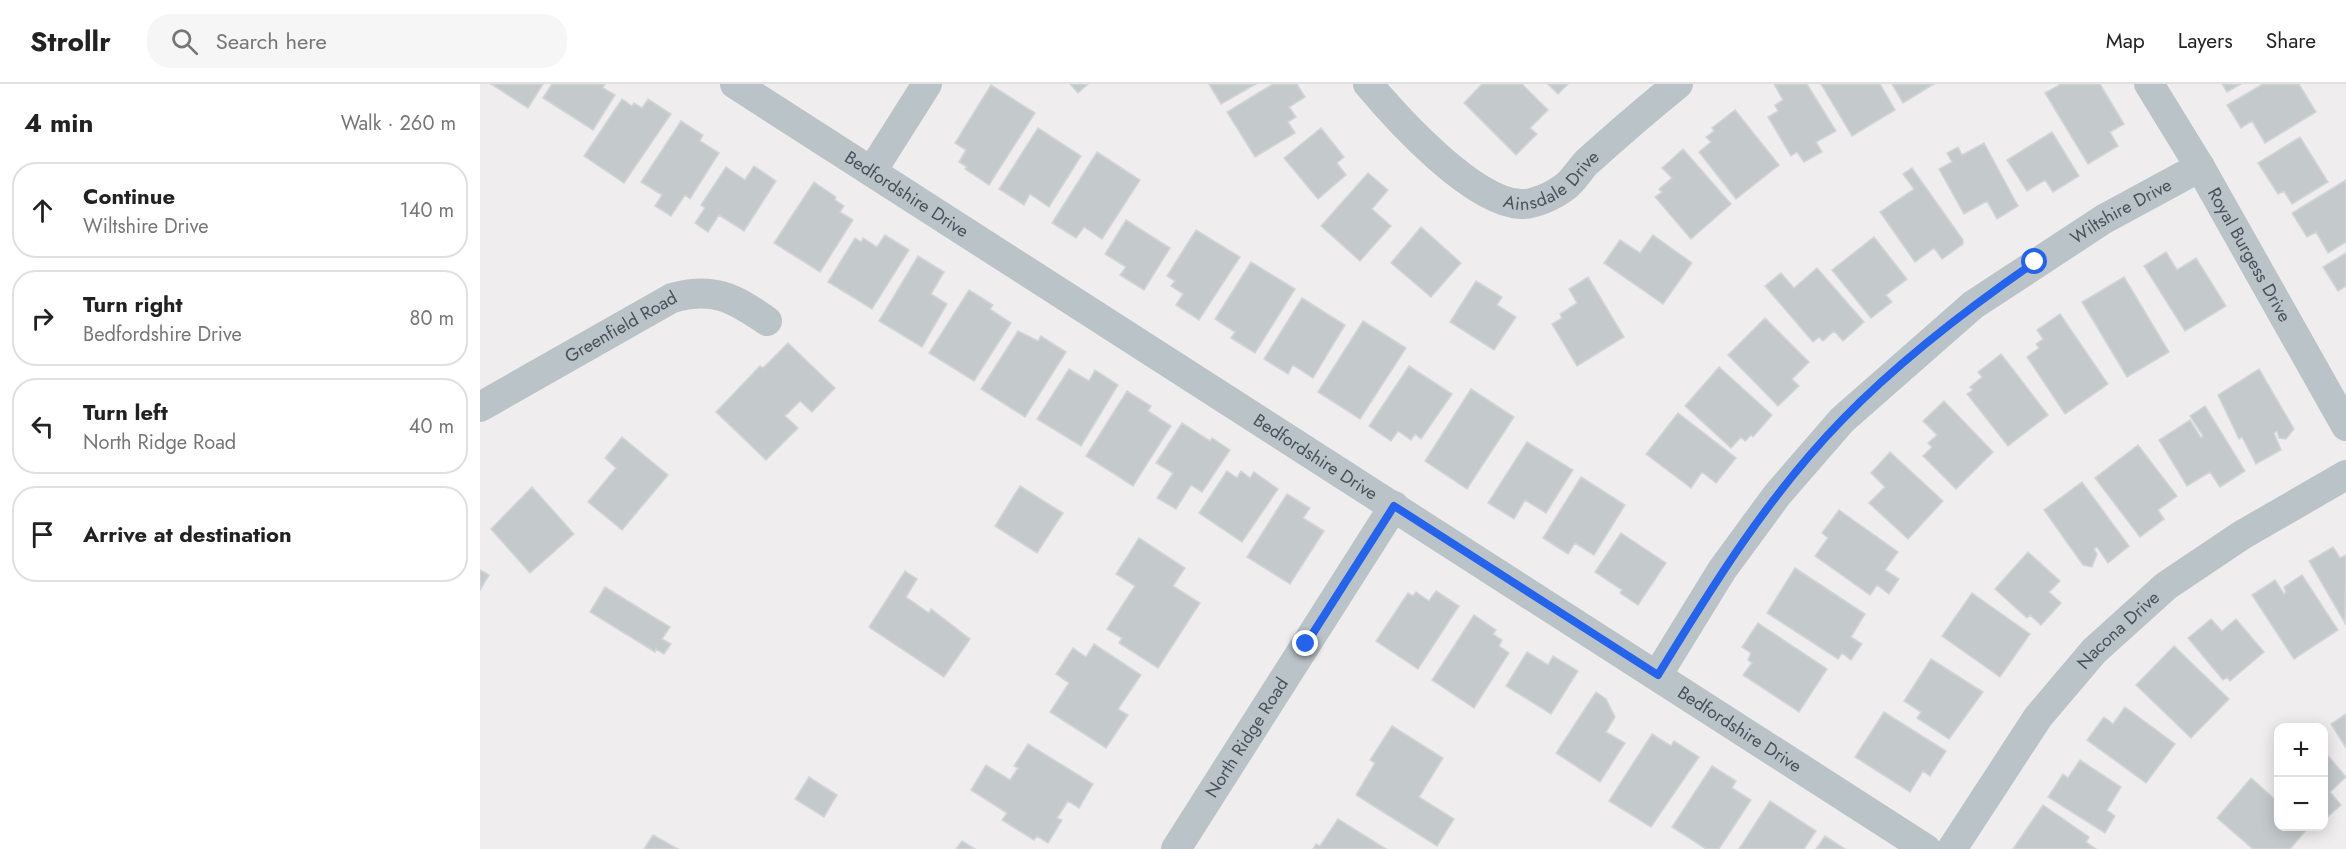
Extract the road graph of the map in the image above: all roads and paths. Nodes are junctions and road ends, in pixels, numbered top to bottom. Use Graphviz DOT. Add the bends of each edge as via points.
graph roads {
  1 [pos="735,84"];
  2 [pos="927,84"];
  3 [pos="1368,84"];
  4 [pos="1678,84"];
  5 [pos="2149,84"];
  6 [pos="2200,167"];
  7 [pos="872,171"];
  8 [pos="767,321"];
  9 [pos="480,407"];
  10 [pos="2346,426"];
  11 [pos="2346,475"];
  12 [pos="1394,506"];
  13 [pos="1658,675"];
  14 [pos="1176,849"];
  15 [pos="1926,849"];
  16 [pos="1952,849"];
  1 -- 7 [label="street, Bedfordshire Drive"];
  2 -- 7 [label="street"];
  3 -- 4 [label="street, Ainsdale Drive" via="1434,153 1491,195 1523,204 1544,199 1567,185 1585,164"];
  5 -- 6 [label="street, Royal Burgess Drive"];
  6 -- 10 [label="street, Royal Burgess Drive"];
  6 -- 13 [label="street, Wiltshire Drive" via="2104,219 1973,305 1842,420 1777,495 1722,570"];
  7 -- 12 [label="street, Bedfordshire Drive"];
  8 -- 9 [label="street, Greenfield Road" via="733,298 695,291 672,298"];
  11 -- 16 [label="street, Nacona Drive" via="2242,535 2166,586 2094,651 2038,717"];
  12 -- 13 [label="street, Bedfordshire Drive"];
  12 -- 14 [label="street, North Ridge Road"];
  13 -- 15 [label="street, Bedfordshire Drive"];
}
